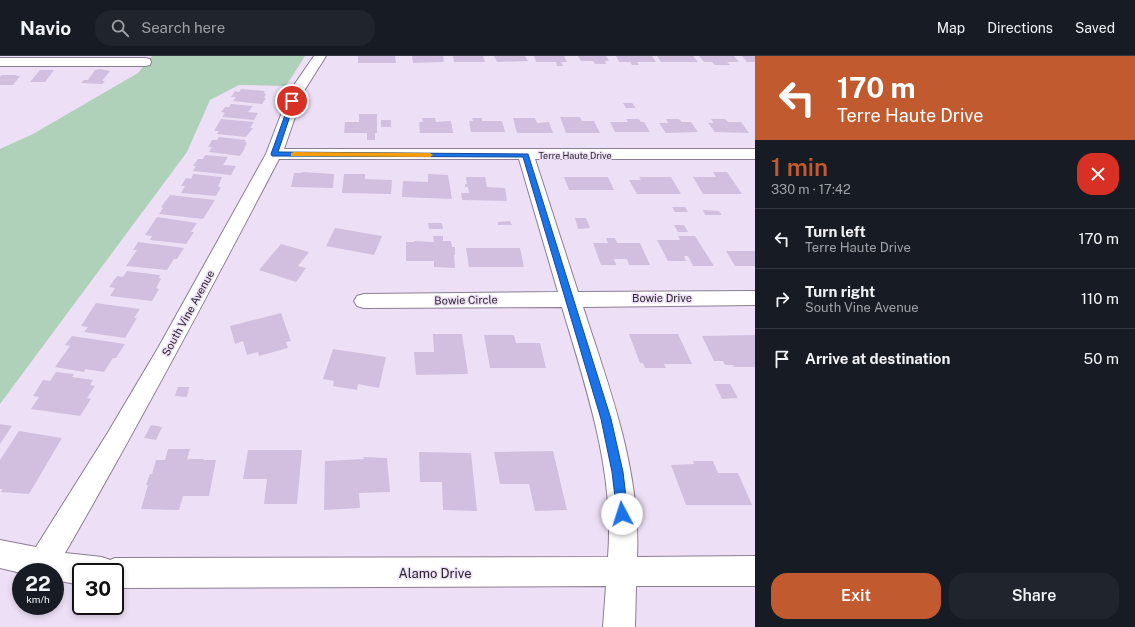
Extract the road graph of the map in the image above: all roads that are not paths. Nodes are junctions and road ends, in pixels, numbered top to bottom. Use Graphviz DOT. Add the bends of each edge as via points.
graph roads {
  1 [pos="320,56"];
  2 [pos="0,62"];
  3 [pos="145,62"];
  4 [pos="274,154"];
  5 [pos="755,154"];
  6 [pos="526,155"];
  7 [pos="755,298"];
  8 [pos="569,299"];
  9 [pos="364,301"];
  10 [pos="0,554"];
  11 [pos="43,563"];
  12 [pos="755,571"];
  13 [pos="623,572"];
  14 [pos="124,573"];
  15 [pos="619,627"];
  1 -- 4 [label="street, South Vine Avenue" via="297,91"];
  2 -- 3 [label="street"];
  4 -- 6 [label="street, Terre Haute Drive"];
  4 -- 11 [label="street, South Vine Avenue" via="166,354"];
  5 -- 6 [label="street, Terre Haute Drive"];
  6 -- 8 [label="street"];
  7 -- 8 [label="street, Bowie Drive"];
  8 -- 9 [label="street, Bowie Circle"];
  8 -- 13 [label="street" via="612,442 622,503"];
  10 -- 11 [label="street"];
  12 -- 13 [label="street, Alamo Drive"];
  13 -- 14 [label="street, Alamo Drive"];
  13 -- 15 [label="street"];
}
